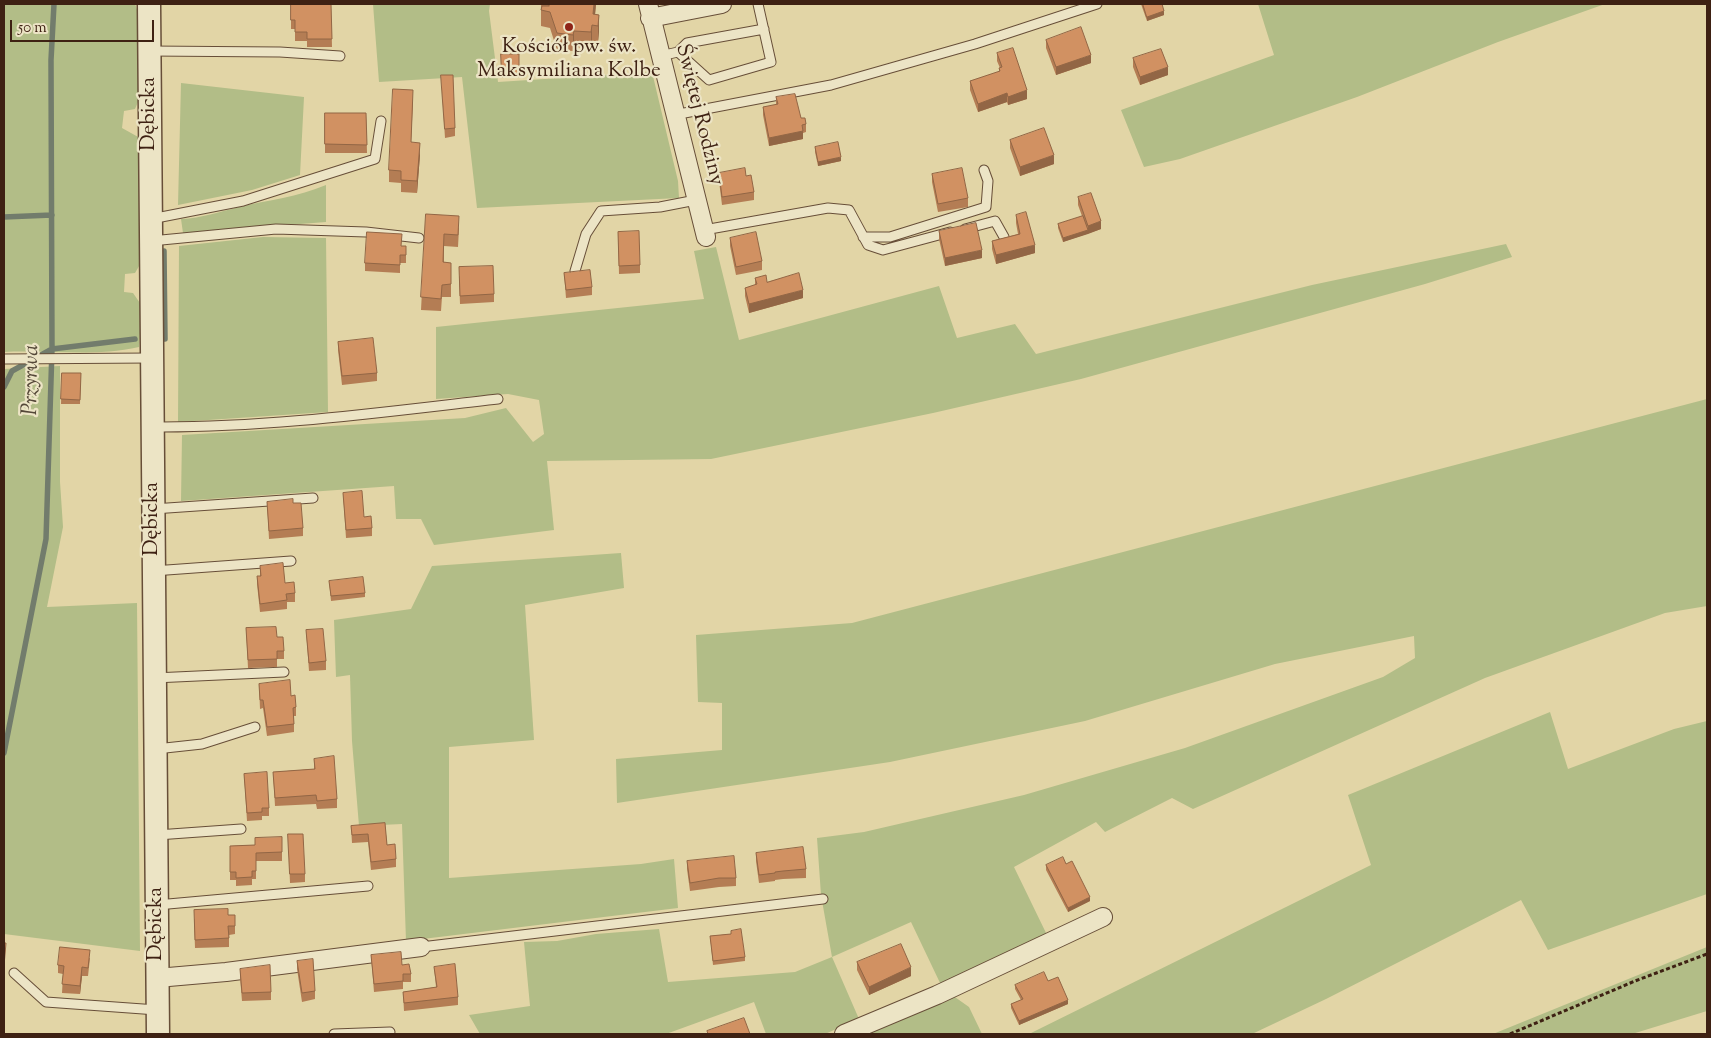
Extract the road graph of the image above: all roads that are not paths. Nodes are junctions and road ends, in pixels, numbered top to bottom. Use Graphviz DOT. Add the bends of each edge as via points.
graph roads {
  1 [pos="149,4"];
  2 [pos="722,4"];
  3 [pos="758,4"];
  4 [pos="1097,4"];
  5 [pos="649,11"];
  6 [pos="764,29"];
  7 [pos="149,50"];
  8 [pos="678,52"];
  9 [pos="340,56"];
  10 [pos="660,56"];
  11 [pos="674,115"];
  12 [pos="381,121"];
  13 [pos="984,170"];
  14 [pos="696,200"];
  15 [pos="151,218"];
  16 [pos="705,233"];
  17 [pos="863,236"];
  18 [pos="1004,237"];
  19 [pos="419,238"];
  20 [pos="151,241"];
  21 [pos="575,270"];
  22 [pos="152,358"];
  23 [pos="4,359"];
  24 [pos="498,399"];
  25 [pos="152,427"];
  26 [pos="313,498"];
  27 [pos="153,509"];
  28 [pos="291,561"];
  29 [pos="153,572"];
  30 [pos="284,672"];
  31 [pos="154,678"];
  32 [pos="255,727"];
  33 [pos="155,749"];
  34 [pos="241,829"];
  35 [pos="157,834"];
  36 [pos="368,886"];
  37 [pos="823,899"];
  38 [pos="156,905"];
  39 [pos="1103,917"];
  40 [pos="421,947"];
  41 [pos="14,973"];
  42 [pos="158,978"];
  43 [pos="157,1010"];
  44 [pos="390,1032"];
  45 [pos="158,1034"];
  46 [pos="334,1034"];
  47 [pos="844,1034"];
  1 -- 7 [label="street, Dębicka"];
  2 -- 5 [label="street"];
  3 -- 6 [label="lane"];
  4 -- 11 [label="lane" via="975,44 831,85"];
  5 -- 10 [label="street, Świętej Rodziny"];
  6 -- 8 [label="lane" via="687,43"];
  6 -- 8 [label="lane" via="771,62 708,80"];
  7 -- 9 [label="lane"];
  7 -- 15 [label="street, Dębicka"];
  8 -- 10 [label="lane"];
  10 -- 11 [label="street, Świętej Rodziny"];
  11 -- 14 [label="street, Świętej Rodziny"];
  12 -- 15 [label="lane" via="375,159 243,201"];
  13 -- 17 [label="lane" via="988,181 986,207 890,237"];
  14 -- 16 [label="street, Świętej Rodziny"];
  14 -- 21 [label="lane" via="601,212 586,234"];
  15 -- 20 [label="street, Dębicka"];
  16 -- 17 [label="lane" via="828,208 849,210"];
  17 -- 18 [label="lane" via="868,245 883,250 995,221"];
  19 -- 20 [label="lane" via="366,232 276,229"];
  20 -- 22 [label="street, Dębicka"];
  22 -- 23 [label="lane"];
  22 -- 25 [label="street, Dębicka"];
  24 -- 25 [label="lane" via="308,420"];
  25 -- 27 [label="street, Dębicka"];
  26 -- 27 [label="lane"];
  27 -- 29 [label="street, Dębicka"];
  28 -- 29 [label="lane"];
  29 -- 31 [label="street, Dębicka"];
  30 -- 31 [label="lane"];
  31 -- 33 [label="street, Dębicka"];
  32 -- 33 [label="lane" via="202,744"];
  33 -- 35 [label="street, Dębicka"];
  34 -- 35 [label="lane"];
  35 -- 38 [label="street, Dębicka"];
  36 -- 38 [label="lane"];
  37 -- 40 [label="lane"];
  38 -- 42 [label="street, Dębicka"];
  39 -- 47 [label="street" via="937,995"];
  40 -- 42 [label="street"];
  41 -- 43 [label="lane" via="46,1002"];
  42 -- 43 [label="street, Dębicka"];
  43 -- 45 [label="street, Dębicka"];
  44 -- 46 [label="lane"];
}
